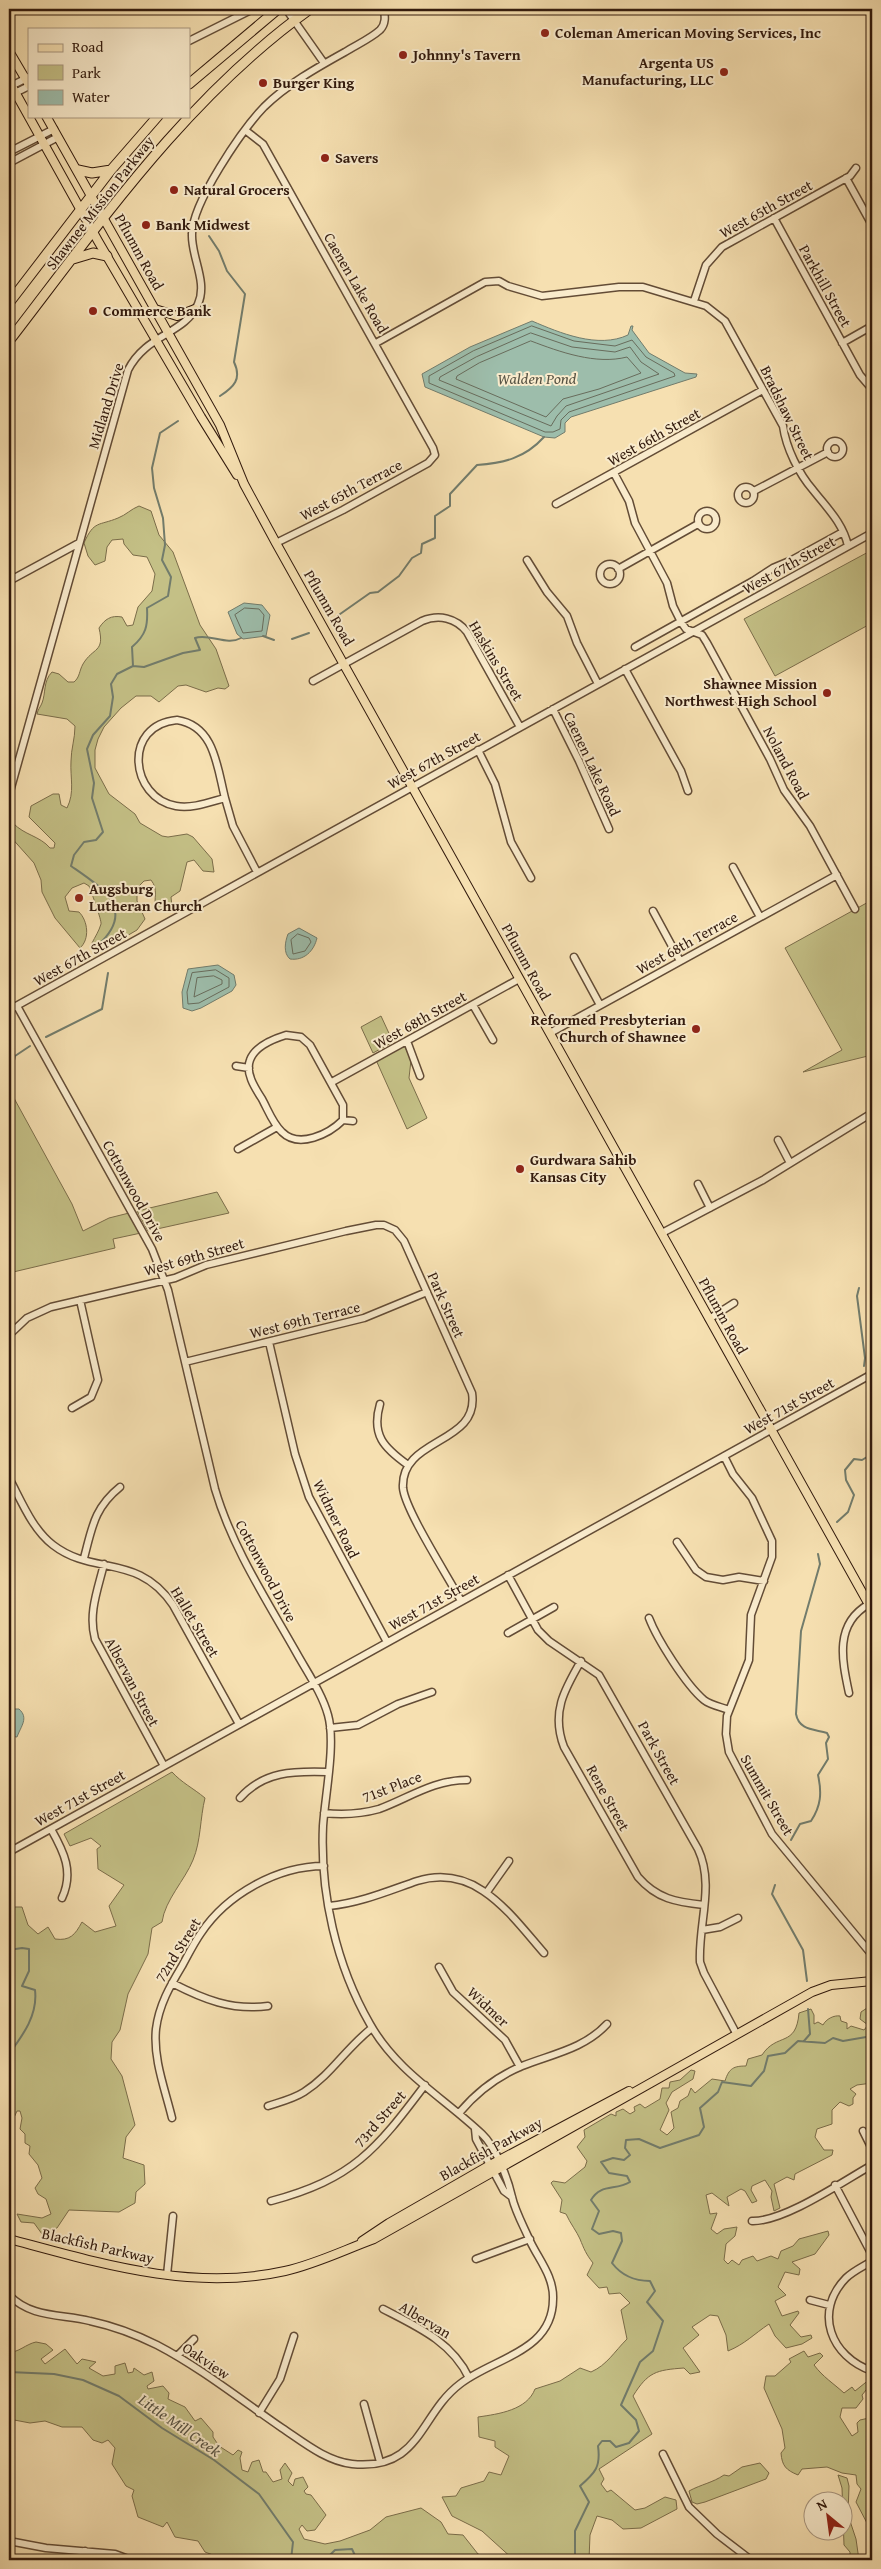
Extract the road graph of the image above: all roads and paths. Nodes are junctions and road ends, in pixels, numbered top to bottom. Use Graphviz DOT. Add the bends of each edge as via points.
graph roads {
  1 [pos="253,9"];
  2 [pos="278,9"];
  3 [pos="286,9"];
  4 [pos="310,9"];
  5 [pos="384,9"];
  6 [pos="295,20"];
  7 [pos="190,40"];
  8 [pos="9,51"];
  9 [pos="324,63"];
  10 [pos="28,82"];
  11 [pos="190,83"];
  12 [pos="12,87"];
  13 [pos="28,116"];
  14 [pos="190,117"];
  15 [pos="29,118"];
  16 [pos="47,118"];
  17 [pos="156,118"];
  18 [pos="189,118"];
  19 [pos="54,129"];
  20 [pos="245,130"];
  21 [pos="39,136"];
  22 [pos="58,136"];
  23 [pos="44,144"];
  24 [pos="9,152"];
  25 [pos="9,163"];
  26 [pos="856,168"];
  27 [pos="78,170"];
  28 [pos="111,170"];
  29 [pos="846,178"];
  30 [pos="92,195"];
  31 [pos="80,210"];
  32 [pos="104,217"];
  33 [pos="774,218"];
  34 [pos="872,224"];
  35 [pos="93,232"];
  36 [pos="107,256"];
  37 [pos="72,259"];
  38 [pos="694,302"];
  39 [pos="9,303"];
  40 [pos="154,309"];
  41 [pos="195,309"];
  42 [pos="872,326"];
  43 [pos="167,333"];
  44 [pos="156,339"];
  45 [pos="9,342"];
  46 [pos="376,343"];
  47 [pos="842,343"];
  48 [pos="872,389"];
  49 [pos="763,390"];
  50 [pos="828,452"];
  51 [pos="435,455"];
  52 [pos="800,468"];
  53 [pos="614,473"];
  54 [pos="244,484"];
  55 [pos="754,492"];
  56 [pos="556,504"];
  57 [pos="698,524"];
  58 [pos="843,532"];
  59 [pos="872,533"];
  60 [pos="80,543"];
  61 [pos="276,543"];
  62 [pos="848,546"];
  63 [pos="650,552"];
  64 [pos="527,560"];
  65 [pos="618,569"];
  66 [pos="9,581"];
  67 [pos="681,622"];
  68 [pos="693,632"];
  69 [pos="635,647"];
  70 [pos="345,663"];
  71 [pos="625,669"];
  72 [pos="313,681"];
  73 [pos="598,684"];
  74 [pos="553,709"];
  75 [pos="520,727"];
  76 [pos="478,750"];
  77 [pos="413,786"];
  78 [pos="688,791"];
  79 [pos="9,795"];
  80 [pos="225,798"];
  81 [pos="608,829"];
  82 [pos="733,867"];
  83 [pos="257,872"];
  84 [pos="837,875"];
  85 [pos="532,878"];
  86 [pos="855,909"];
  87 [pos="653,911"];
  88 [pos="760,917"];
  89 [pos="574,957"];
  90 [pos="680,961"];
  91 [pos="519,979"];
  92 [pos="473,1005"];
  93 [pos="600,1005"];
  94 [pos="17,1006"];
  95 [pos="9,1010"];
  96 [pos="550,1033"];
  97 [pos="493,1040"];
  98 [pos="407,1041"];
  99 [pos="236,1066"];
  100 [pos="249,1068"];
  101 [pos="420,1076"];
  102 [pos="332,1082"];
  103 [pos="872,1113"];
  104 [pos="343,1120"];
  105 [pos="353,1121"];
  106 [pos="277,1127"];
  107 [pos="778,1140"];
  108 [pos="238,1149"];
  109 [pos="790,1163"];
  110 [pos="698,1184"];
  111 [pos="710,1208"];
  112 [pos="395,1230"];
  113 [pos="662,1233"];
  114 [pos="165,1280"];
  115 [pos="427,1292"];
  116 [pos="80,1300"];
  117 [pos="734,1303"];
  118 [pos="709,1319"];
  119 [pos="9,1335"];
  120 [pos="269,1342"];
  121 [pos="185,1362"];
  122 [pos="872,1374"];
  123 [pos="380,1404"];
  124 [pos="72,1408"];
  125 [pos="771,1430"];
  126 [pos="724,1456"];
  127 [pos="408,1465"];
  128 [pos="9,1478"];
  129 [pos="120,1487"];
  130 [pos="677,1542"];
  131 [pos="84,1558"];
  132 [pos="104,1564"];
  133 [pos="508,1575"];
  134 [pos="764,1581"];
  135 [pos="462,1601"];
  136 [pos="554,1607"];
  137 [pos="870,1607"];
  138 [pos="649,1618"];
  139 [pos="532,1619"];
  140 [pos="508,1633"];
  141 [pos="387,1642"];
  142 [pos="581,1661"];
  143 [pos="313,1683"];
  144 [pos="432,1692"];
  145 [pos="849,1693"];
  146 [pos="729,1710"];
  147 [pos="239,1724"];
  148 [pos="330,1728"];
  149 [pos="164,1766"];
  150 [pos="328,1772"];
  151 [pos="467,1780"];
  152 [pos="240,1798"];
  153 [pos="324,1813"];
  154 [pos="51,1829"];
  155 [pos="9,1852"];
  156 [pos="509,1861"];
  157 [pos="324,1866"];
  158 [pos="487,1892"];
  159 [pos="62,1898"];
  160 [pos="704,1905"];
  161 [pos="329,1906"];
  162 [pos="738,1918"];
  163 [pos="702,1930"];
  164 [pos="544,1953"];
  165 [pos="872,1955"];
  166 [pos="438,1967"];
  167 [pos="872,1981"];
  168 [pos="172,1984"];
  169 [pos="268,2006"];
  170 [pos="607,2024"];
  171 [pos="372,2028"];
  172 [pos="736,2033"];
  173 [pos="520,2067"];
  174 [pos="424,2085"];
  175 [pos="268,2106"];
  176 [pos="460,2112"];
  177 [pos="172,2118"];
  178 [pos="475,2129"];
  179 [pos="863,2132"];
  180 [pos="872,2149"];
  181 [pos="500,2164"];
  182 [pos="872,2165"];
  183 [pos="492,2168"];
  184 [pos="836,2185"];
  185 [pos="512,2197"];
  186 [pos="271,2201"];
  187 [pos="173,2216"];
  188 [pos="752,2221"];
  189 [pos="9,2239"];
  190 [pos="530,2239"];
  191 [pos="872,2255"];
  192 [pos="476,2259"];
  193 [pos="872,2262"];
  194 [pos="167,2275"];
  195 [pos="9,2295"];
  196 [pos="810,2300"];
  197 [pos="829,2305"];
  198 [pos="383,2309"];
  199 [pos="294,2336"];
  200 [pos="194,2339"];
  201 [pos="177,2356"];
  202 [pos="872,2371"];
  203 [pos="469,2378"];
  204 [pos="364,2404"];
  205 [pos="259,2413"];
  206 [pos="663,2454"];
  207 [pos="380,2462"];
  208 [pos="9,2541"];
  209 [pos="85,2551"];
  210 [pos="84,2560"];
  211 [pos="131,2560"];
  212 [pos="751,2560"];
  1 -- 7 [label="street"];
  2 -- 11 [label="highway"];
  3 -- 6 [label="street"];
  4 -- 6 [label="highway, Shawnee Mission Parkway"];
  5 -- 9 [label="street" via="381,29"];
  6 -- 9 [label="street"];
  6 -- 14 [label="highway, Shawnee Mission Parkway" via="228,77"];
  8 -- 10 [label="main road"];
  9 -- 20 [label="street" via="266,105"];
  10 -- 12 [label="street"];
  12 -- 13 [label="main road, Pflumm Road"];
  15 -- 21 [label="main road, Pflumm Road"];
  16 -- 19 [label="main road, Pflumm Road"];
  17 -- 28 [label="highway, Shawnee Mission Parkway"];
  18 -- 32 [label="highway, Shawnee Mission Parkway" via="146,164"];
  19 -- 21 [label="street"];
  19 -- 22 [label="main road, Pflumm Road"];
  20 -- 41 [label="street" via="194,218 192,245 201,288"];
  20 -- 46 [label="street, Caenen Lake Road" via="263,144"];
  21 -- 23 [label="main road, Pflumm Road"];
  21 -- 24 [label="street"];
  22 -- 23 [label="street"];
  22 -- 27 [label="main road, Pflumm Road"];
  23 -- 25 [label="street"];
  23 -- 31 [label="main road, Pflumm Road"];
  26 -- 29 [label="street, West 65th Street"];
  27 -- 28 [label="highway" via="92,173"];
  27 -- 30 [label="main road, Pflumm Road"];
  28 -- 30 [label="highway, Shawnee Mission Parkway"];
  29 -- 33 [label="street, West 65th Street"];
  29 -- 34 [label="street"];
  30 -- 31 [label="highway, Shawnee Mission Parkway"];
  30 -- 32 [label="main road, Pflumm Road"];
  31 -- 35 [label="main road, Pflumm Road"];
  31 -- 39 [label="highway, Shawnee Mission Parkway"];
  32 -- 35 [label="highway, Shawnee Mission Parkway"];
  32 -- 40 [label="main road, Pflumm Road"];
  33 -- 38 [label="street, West 65th Street" via="711,257"];
  33 -- 47 [label="street, Parkhill Street"];
  35 -- 36 [label="main road, Pflumm Road"];
  35 -- 37 [label="highway, Shawnee Mission Parkway"];
  36 -- 37 [label="highway" via="93,253"];
  36 -- 44 [label="main road, Pflumm Road"];
  37 -- 45 [label="highway, Shawnee Mission Parkway"];
  38 -- 46 [label="street" via="635,286 535,296 492,278"];
  38 -- 49 [label="street, Bradshaw Street" via="711,308 725,321"];
  40 -- 41 [label="main road" via="177,316"];
  40 -- 43 [label="main road, Pflumm Road"];
  41 -- 43 [label="street, Midland Drive" via="183,323"];
  42 -- 47 [label="street"];
  43 -- 44 [label="street, Midland Drive"];
  43 -- 54 [label="main road, Pflumm Road" via="220,425"];
  44 -- 54 [label="main road, Pflumm Road" via="222,453"];
  44 -- 60 [label="street, Midland Drive" via="141,350 128,370"];
  46 -- 51 [label="street, Caenen Lake Road"];
  47 -- 48 [label="street, Parkhill Street"];
  49 -- 52 [label="street, Bradshaw Street" via="783,426 786,443"];
  49 -- 53 [label="street, West 66th Street"];
  50 -- 52 [label="street"];
  51 -- 61 [label="street, West 65th Terrace" via="428,463 357,503"];
  52 -- 55 [label="street"];
  52 -- 58 [label="street, Bradshaw Street"];
  53 -- 56 [label="street, West 66th Street"];
  53 -- 63 [label="street, Noland Road"];
  54 -- 61 [label="main road, Pflumm Road"];
  57 -- 63 [label="street"];
  58 -- 62 [label="street, Bradshaw Street"];
  58 -- 67 [label="street, West 67th Street"];
  59 -- 62 [label="street, West 67th Street"];
  60 -- 66 [label="street"];
  60 -- 79 [label="street, Midland Drive"];
  61 -- 70 [label="main road, Pflumm Road"];
  62 -- 68 [label="street, West 67th Street"];
  63 -- 65 [label="street"];
  63 -- 67 [label="street, Noland Road" via="667,583"];
  64 -- 73 [label="street" via="567,616 579,649"];
  67 -- 68 [label="street, Noland Road"];
  67 -- 69 [label="street, West 67th Street"];
  68 -- 71 [label="street, West 67th Street"];
  68 -- 84 [label="street, Noland Road" via="707,643 784,790 810,826"];
  70 -- 72 [label="street"];
  70 -- 75 [label="street, Haskins Street" via="422,621 443,617 458,623 467,632"];
  70 -- 77 [label="main road, Pflumm Road"];
  71 -- 73 [label="street, West 67th Street"];
  71 -- 78 [label="street" via="681,771"];
  73 -- 74 [label="street, West 67th Street"];
  74 -- 75 [label="street, West 67th Street"];
  74 -- 81 [label="street, Caenen Lake Road" via="580,761"];
  75 -- 76 [label="street, West 67th Street"];
  76 -- 77 [label="street, West 67th Street"];
  76 -- 85 [label="street" via="495,784 510,842"];
  77 -- 83 [label="street, West 67th Street"];
  77 -- 91 [label="main road, Pflumm Road"];
  80 -- 80 [label="street" via="210,743 195,725 168,721 152,728 144,737 138,764 142,777 155,796 174,806 184,807"];
  80 -- 83 [label="street" via="233,826"];
  82 -- 88 [label="street"];
  83 -- 94 [label="street, West 67th Street"];
  84 -- 86 [label="street, Noland Road"];
  84 -- 88 [label="street, West 68th Terrace"];
  87 -- 90 [label="street"];
  88 -- 90 [label="street, West 68th Terrace"];
  89 -- 93 [label="street"];
  90 -- 93 [label="street, West 68th Terrace"];
  91 -- 92 [label="street, West 68th Street"];
  91 -- 96 [label="main road, Pflumm Road"];
  92 -- 97 [label="street"];
  92 -- 98 [label="street, West 68th Street"];
  93 -- 96 [label="street, West 68th Terrace"];
  94 -- 95 [label="street, West 67th Street"];
  94 -- 114 [label="street, Cottonwood Drive" via="145,1235"];
  96 -- 113 [label="main road, Pflumm Road"];
  98 -- 101 [label="street"];
  98 -- 102 [label="street, West 68th Street"];
  99 -- 100 [label="street"];
  100 -- 102 [label="street" via="252,1056 267,1043 286,1035 301,1037 310,1045"];
  100 -- 106 [label="street" via="258,1093"];
  102 -- 104 [label="street" via="343,1105"];
  103 -- 109 [label="street"];
  104 -- 105 [label="street"];
  104 -- 106 [label="street" via="330,1131 306,1139 288,1137"];
  106 -- 108 [label="street"];
  107 -- 109 [label="street"];
  109 -- 111 [label="street"];
  110 -- 111 [label="street"];
  111 -- 113 [label="street"];
  112 -- 114 [label="street, West 69th Street" via="384,1225 368,1226 206,1265"];
  112 -- 115 [label="street, Park Street"];
  113 -- 118 [label="main road, Pflumm Road"];
  114 -- 116 [label="street, West 69th Street"];
  114 -- 121 [label="street, Cottonwood Drive"];
  115 -- 120 [label="street, West 69th Terrace" via="364,1318"];
  115 -- 127 [label="street, Park Street" via="472,1393 470,1415 464,1424 421,1451"];
  116 -- 119 [label="street, West 69th Street" via="39,1312"];
  116 -- 124 [label="street" via="98,1380 91,1397"];
  117 -- 118 [label="street"];
  118 -- 125 [label="main road, Pflumm Road"];
  120 -- 121 [label="street, West 69th Terrace"];
  120 -- 141 [label="street, Widmer Road" via="295,1454 309,1496"];
  121 -- 143 [label="street, Cottonwood Drive" via="225,1520"];
  122 -- 125 [label="street, West 71st Street"];
  123 -- 127 [label="street" via="376,1423 380,1438"];
  125 -- 126 [label="street, West 71st Street"];
  125 -- 137 [label="main road, Pflumm Road"];
  126 -- 133 [label="street, West 71st Street"];
  126 -- 134 [label="street, Summit Street" via="752,1498 772,1541 772,1557"];
  127 -- 135 [label="street" via="404,1484 407,1502"];
  128 -- 131 [label="street" via="43,1536 59,1549"];
  129 -- 131 [label="street" via="98,1511"];
  130 -- 134 [label="street" via="696,1570 706,1577"];
  131 -- 132 [label="street"];
  132 -- 147 [label="street, Hallet Street" via="145,1576 164,1592"];
  132 -- 149 [label="street, Albervan Street" via="92,1611 95,1639"];
  133 -- 135 [label="street, West 71st Street"];
  133 -- 139 [label="street, Park Street"];
  134 -- 146 [label="street, Summit Street" via="752,1615 750,1660"];
  135 -- 141 [label="street, West 71st Street"];
  136 -- 139 [label="street"];
  137 -- 145 [label="street" via="850,1618 843,1642"];
  138 -- 146 [label="street" via="655,1634 696,1692 705,1701"];
  139 -- 140 [label="street"];
  139 -- 142 [label="street, Park Street" via="549,1641"];
  141 -- 143 [label="street, West 71st Street"];
  142 -- 160 [label="street, Park Street" via="594,1669 607,1686 698,1849 706,1870"];
  142 -- 160 [label="street, Rene Street" via="559,1707 558,1726 564,1747 638,1877 669,1900"];
  143 -- 147 [label="street, West 71st Street"];
  143 -- 148 [label="street, Cottonwood Drive" via="329,1717"];
  144 -- 148 [label="street" via="398,1704 363,1723"];
  146 -- 165 [label="street, Summit Street" via="726,1734 729,1752 772,1834"];
  147 -- 149 [label="street, West 71st Street"];
  148 -- 150 [label="street, Cottonwood Drive"];
  149 -- 154 [label="street, West 71st Street"];
  150 -- 152 [label="street" via="282,1772 259,1782"];
  150 -- 153 [label="street, Cottonwood Drive"];
  151 -- 153 [label="street, 71st Place" via="444,1782 364,1812"];
  153 -- 157 [label="street, Cottonwood Drive"];
  154 -- 155 [label="street, West 71st Street"];
  154 -- 159 [label="street" via="67,1861 66,1888"];
  156 -- 158 [label="street"];
  157 -- 161 [label="street, Cottonwood Drive"];
  157 -- 168 [label="street, 72nd Street" via="280,1875 238,1896 201,1932"];
  158 -- 161 [label="street" via="457,1879 427,1878 366,1899"];
  158 -- 164 [label="street" via="497,1899"];
  160 -- 163 [label="street, Park Street"];
  161 -- 171 [label="street, Cottonwood Drive" via="343,1962"];
  162 -- 163 [label="street" via="720,1928"];
  163 -- 172 [label="street, Park Street" via="700,1952 704,1973"];
  166 -- 173 [label="street, Widmer" via="453,1992 504,2040"];
  167 -- 172 [label="main road, Blackfish Parkway" via="831,1985 812,1992"];
  168 -- 169 [label="street" via="224,2005 244,2008"];
  168 -- 177 [label="street, 72nd Street" via="160,2008 156,2042"];
  170 -- 173 [label="street" via="598,2034 576,2046"];
  171 -- 174 [label="street, Cottonwood Drive" via="394,2060"];
  171 -- 175 [label="street" via="347,2048 316,2083 293,2098"];
  172 -- 181 [label="main road, Blackfish Parkway" via="613,2106"];
  173 -- 176 [label="street" via="486,2087"];
  174 -- 176 [label="street, Cottonwood Drive"];
  174 -- 186 [label="street, 73rd Street" via="382,2141 352,2166 323,2183"];
  176 -- 178 [label="street, Cottonwood Drive"];
  178 -- 181 [label="street, Cottonwood Drive" via="484,2135"];
  178 -- 183 [label="street, Cottonwood Drive" via="476,2138"];
  179 -- 180 [label="street"];
  181 -- 183 [label="main road, Blackfish Parkway"];
  181 -- 185 [label="street, Cottonwood Drive"];
  182 -- 184 [label="street"];
  183 -- 185 [label="street, Cottonwood Drive" via="504,2191"];
  183 -- 194 [label="main road, Blackfish Parkway" via="374,2239 326,2259 284,2271 228,2277"];
  184 -- 188 [label="street" via="772,2219"];
  184 -- 191 [label="street"];
  185 -- 190 [label="street, Cottonwood Drive"];
  187 -- 194 [label="street"];
  189 -- 194 [label="main road, Blackfish Parkway" via="128,2270"];
  190 -- 192 [label="street"];
  190 -- 203 [label="street, Cottonwood Drive" via="552,2284 554,2296 547,2326 527,2347"];
  193 -- 197 [label="street" via="846,2277"];
  195 -- 201 [label="street, Oakview" via="28,2310 131,2332"];
  196 -- 197 [label="street"];
  197 -- 202 [label="street" via="832,2335 840,2350 852,2362"];
  198 -- 203 [label="street, Albervan" via="440,2340 457,2358"];
  199 -- 205 [label="street" via="280,2379"];
  200 -- 201 [label="street"];
  201 -- 205 [label="street, Oakview"];
  203 -- 207 [label="street, Oakview" via="446,2397 414,2442 404,2451"];
  204 -- 207 [label="street"];
  205 -- 207 [label="street, Oakview" via="308,2446 344,2463"];
  206 -- 212 [label="street" via="689,2507"];
  208 -- 209 [label="street"];
  209 -- 210 [label="street"];
  209 -- 211 [label="street" via="115,2554"];
}
